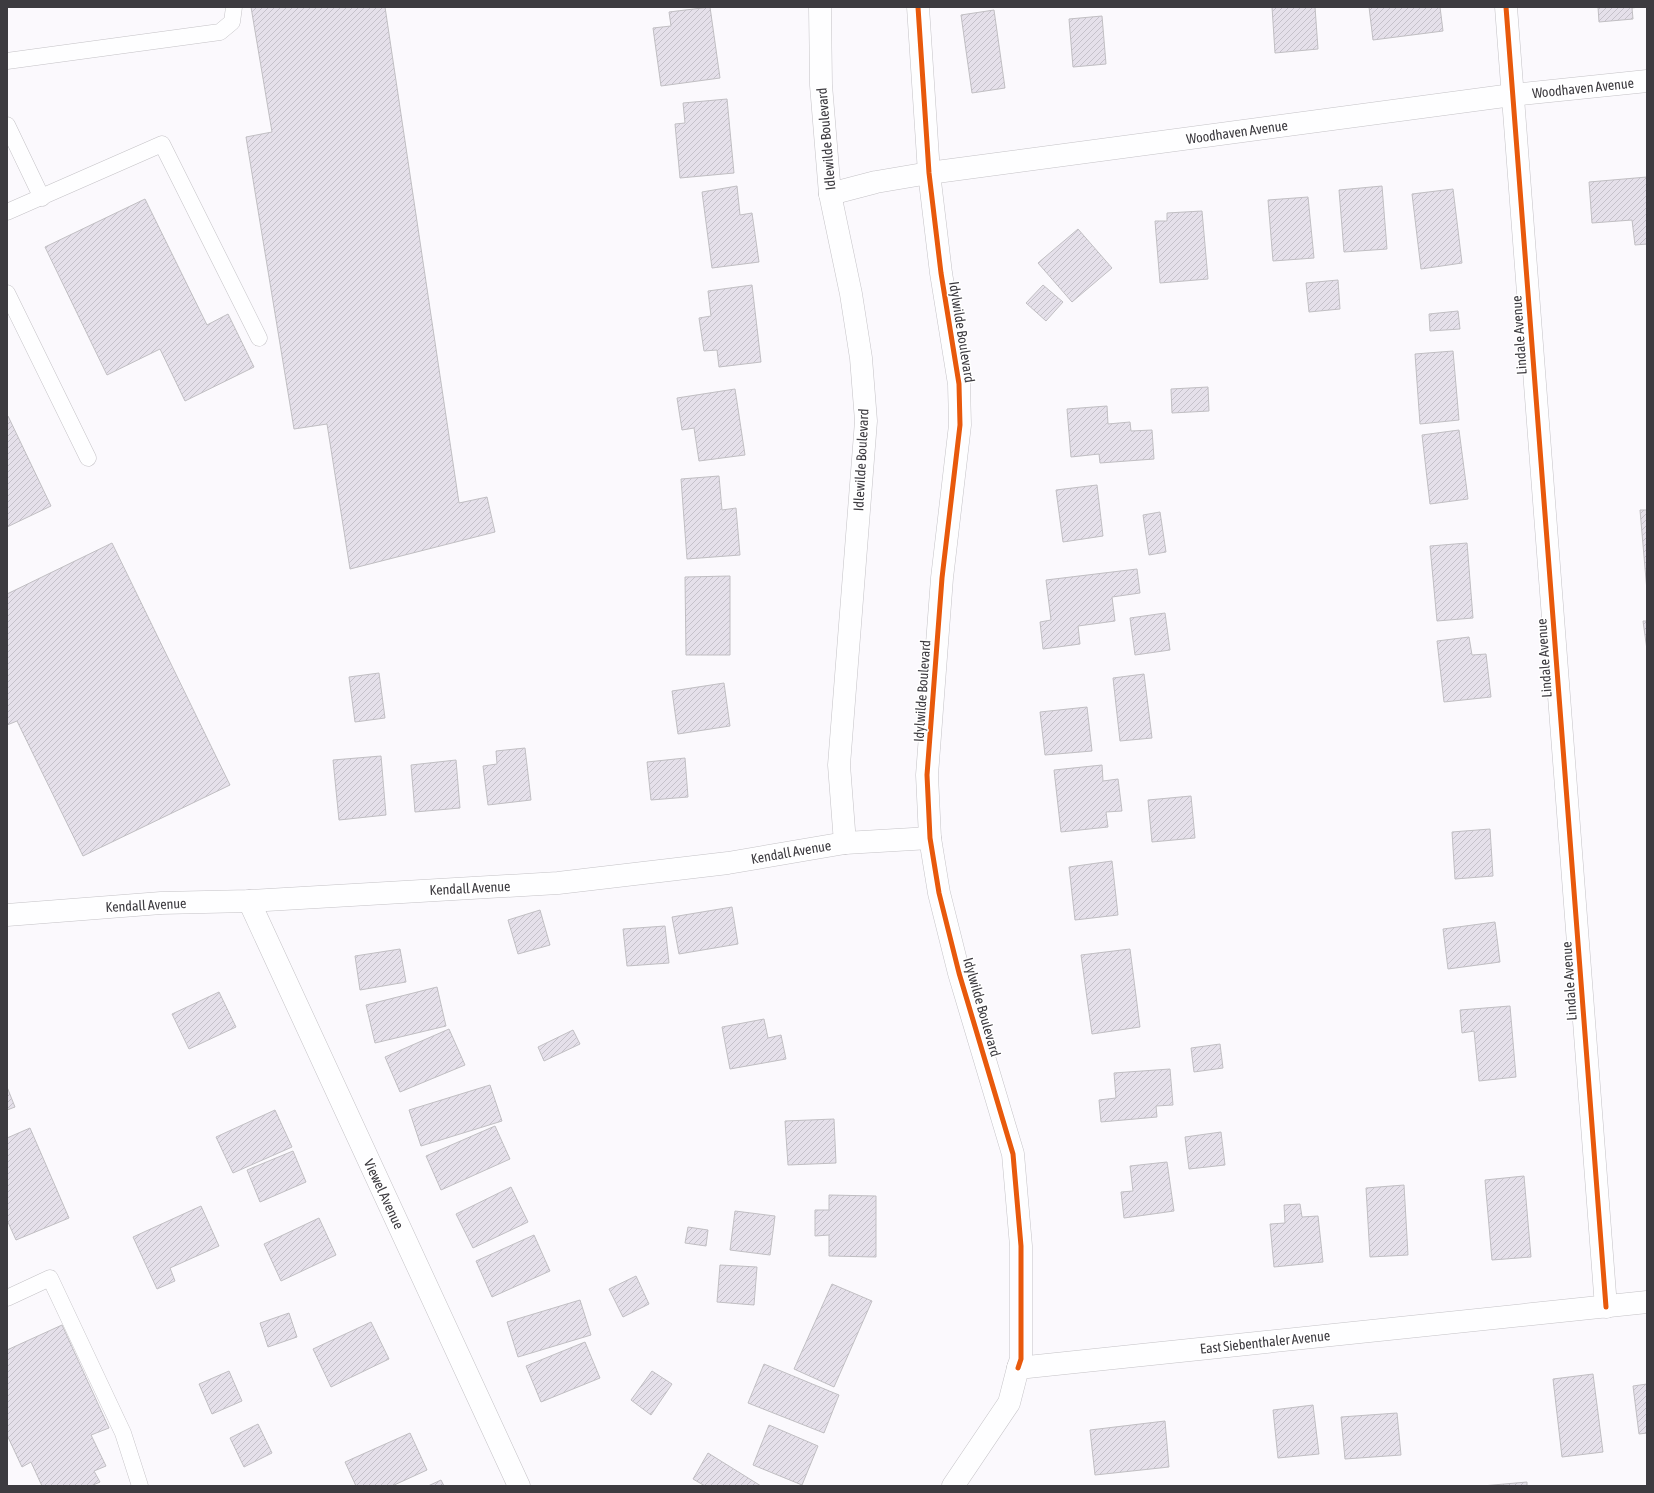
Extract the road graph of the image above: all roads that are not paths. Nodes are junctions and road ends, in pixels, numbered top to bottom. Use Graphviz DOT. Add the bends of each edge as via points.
graph roads {
  1 [pos="234,7"];
  2 [pos="820,7"];
  3 [pos="918,7"];
  4 [pos="1506,7"];
  5 [pos="7,61"];
  6 [pos="1647,81"];
  7 [pos="1512,95"];
  8 [pos="7,125"];
  9 [pos="929,173"];
  10 [pos="830,194"];
  11 [pos="42,198"];
  12 [pos="7,212"];
  13 [pos="7,293"];
  14 [pos="259,338"];
  15 [pos="88,458"];
  16 [pos="930,838"];
  17 [pos="845,843"];
  18 [pos="249,901"];
  19 [pos="7,915"];
  20 [pos="7,1298"];
  21 [pos="1647,1302"];
  22 [pos="1606,1307"];
  23 [pos="1018,1368"];
  24 [pos="140,1486"];
  25 [pos="519,1486"];
  26 [pos="953,1486"];
  1 -- 5 [label="lane" via="232,22 220,32"];
  2 -- 10 [label="street, Idlewilde Boulevard" via="821,85"];
  3 -- 9 [label="street, Idylwilde Boulevard"];
  4 -- 7 [label="street, Lindale Avenue"];
  6 -- 7 [label="street, Woodhaven Avenue"];
  7 -- 9 [label="street, Woodhaven Avenue"];
  7 -- 22 [label="street, Lindale Avenue"];
  8 -- 11 [label="lane"];
  9 -- 10 [label="street, Woodhaven Avenue" via="876,182"];
  9 -- 16 [label="street, Idylwilde Boulevard" via="941,273 959,384 960,425 942,578 927,775"];
  10 -- 17 [label="street, Idlewilde Boulevard" via="852,294 866,421 839,765"];
  11 -- 12 [label="lane"];
  11 -- 14 [label="lane" via="162,144"];
  13 -- 15 [label="lane"];
  16 -- 17 [label="street, Kendall Avenue"];
  16 -- 23 [label="street, Idylwilde Boulevard" via="939,893 959,973 1014,1154 1021,1246 1021,1358"];
  17 -- 18 [label="street, Kendall Avenue" via="728,863 558,883"];
  18 -- 19 [label="street, Kendall Avenue" via="160,903"];
  18 -- 25 [label="street, Viewel Avenue"];
  20 -- 24 [label="lane" via="50,1278 123,1432"];
  21 -- 22 [label="street, East Siebenthaler Avenue"];
  22 -- 23 [label="street, East Siebenthaler Avenue"];
  23 -- 26 [label="street" via="1009,1403"];
}
